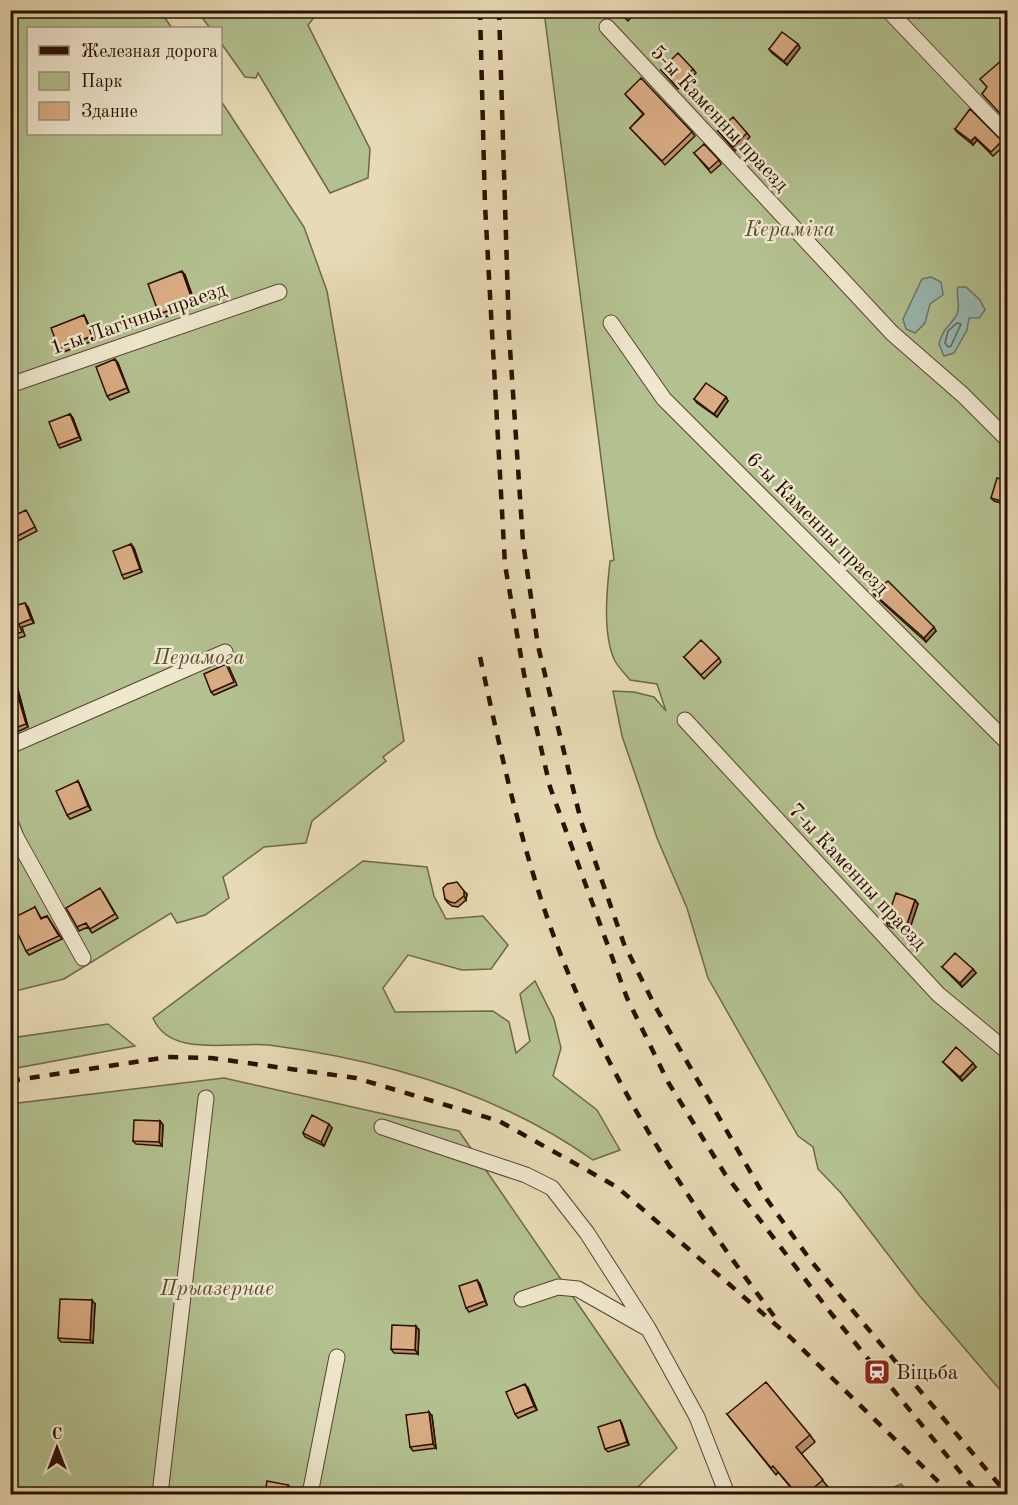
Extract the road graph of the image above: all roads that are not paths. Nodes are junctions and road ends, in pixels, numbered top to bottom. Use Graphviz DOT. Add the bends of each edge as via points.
graph roads {
  1 [pos="888,10"];
  2 [pos="607,27"];
  3 [pos="1008,136"];
  4 [pos="279,292"];
  5 [pos="611,323"];
  6 [pos="10,385"];
  7 [pos="1008,440"];
  8 [pos="225,652"];
  9 [pos="685,720"];
  10 [pos="1008,743"];
  11 [pos="10,746"];
  12 [pos="10,822"];
  13 [pos="83,958"];
  14 [pos="1008,1052"];
  15 [pos="206,1098"];
  16 [pos="382,1127"];
  17 [pos="522,1299"];
  18 [pos="648,1328"];
  19 [pos="337,1357"];
  20 [pos="160,1494"];
  21 [pos="310,1494"];
  22 [pos="728,1494"];
  1 -- 3 [label="lane"];
  2 -- 7 [label="lane, 5-ы Каменны праезд" via="892,333"];
  4 -- 6 [label="lane, 1-ы Лагічны праезд"];
  5 -- 10 [label="lane, 6-ы Каменны праезд" via="664,399"];
  8 -- 11 [label="lane"];
  9 -- 14 [label="lane, 7-ы Каменны праезд" via="938,994"];
  12 -- 13 [label="lane"];
  15 -- 20 [label="lane"];
  16 -- 18 [label="lane" via="526,1175 552,1188 587,1233"];
  17 -- 18 [label="lane" via="558,1287 578,1289"];
  18 -- 22 [label="lane" via="697,1417"];
  19 -- 21 [label="lane"];
}
